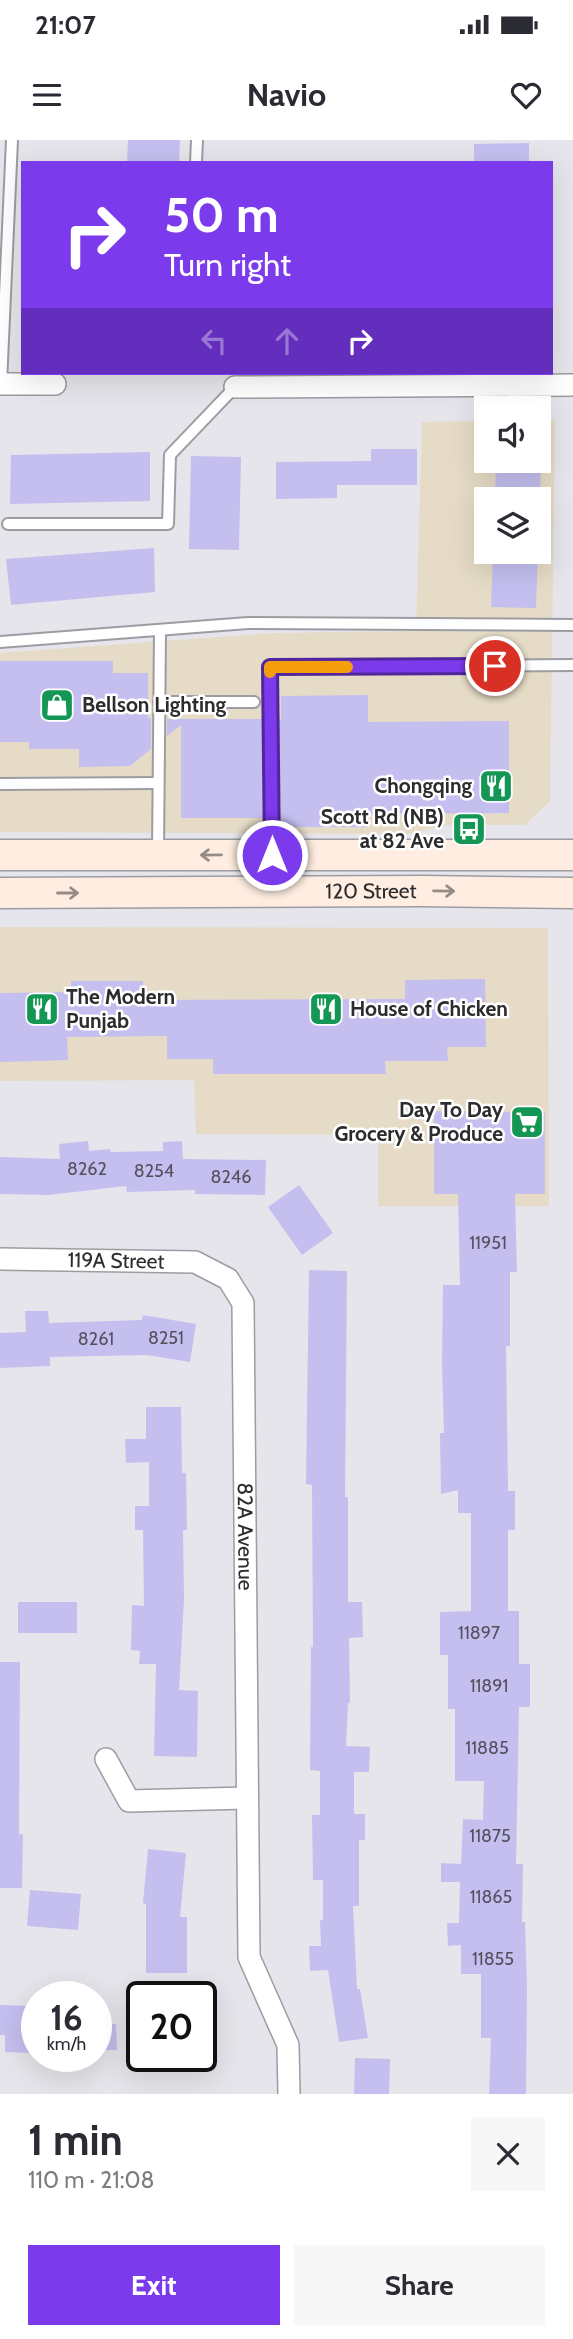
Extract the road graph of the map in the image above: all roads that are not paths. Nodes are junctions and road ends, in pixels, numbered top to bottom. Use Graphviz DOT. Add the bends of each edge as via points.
graph roads {
  1 [pos="12,140"];
  2 [pos="197,140"];
  3 [pos="196,161"];
  4 [pos="1,384"];
  5 [pos="55,384"];
  6 [pos="573,385"];
  7 [pos="235,387"];
  8 [pos="8,524"];
  9 [pos="573,625"];
  10 [pos="160,630"];
  11 [pos="0,642"];
  12 [pos="573,665"];
  13 [pos="159,702"];
  14 [pos="254,702"];
  15 [pos="158,783"];
  16 [pos="0,784"];
  17 [pos="0,855"];
  18 [pos="272,855"];
  19 [pos="573,855"];
  20 [pos="41,856"];
  21 [pos="158,856"];
  22 [pos="0,869"];
  23 [pos="0,893"];
  24 [pos="573,893"];
  25 [pos="0,1259"];
  26 [pos="228,1279"];
  27 [pos="106,1759"];
  28 [pos="246,1798"];
  29 [pos="289,2094"];
  1 -- 4 [label="lane"];
  2 -- 3 [label="lane"];
  4 -- 5 [label="street"];
  6 -- 7 [label="street"];
  7 -- 8 [label="lane" via="170,455 168,524"];
  9 -- 10 [label="lane" via="248,624"];
  10 -- 11 [label="lane"];
  10 -- 13 [label="lane"];
  12 -- 18 [label="lane" via="270,667"];
  13 -- 14 [label="lane"];
  13 -- 15 [label="lane"];
  15 -- 16 [label="lane"];
  15 -- 21 [label="lane"];
  17 -- 20 [label="main road, 120 Street"];
  18 -- 19 [label="main road, 120 Street"];
  18 -- 21 [label="main road, 120 Street, one-way"];
  20 -- 21 [label="main road, 120 Street"];
  20 -- 22 [label="main road" via="26,867"];
  23 -- 24 [label="main road, 120 Street, one-way"];
  25 -- 26 [label="street, 119A Street" via="195,1262"];
  26 -- 28 [label="street, 82A Avenue" via="243,1303"];
  27 -- 28 [label="street" via="129,1801"];
  28 -- 29 [label="street, 82A Avenue" via="249,1957 288,2045"];
}
